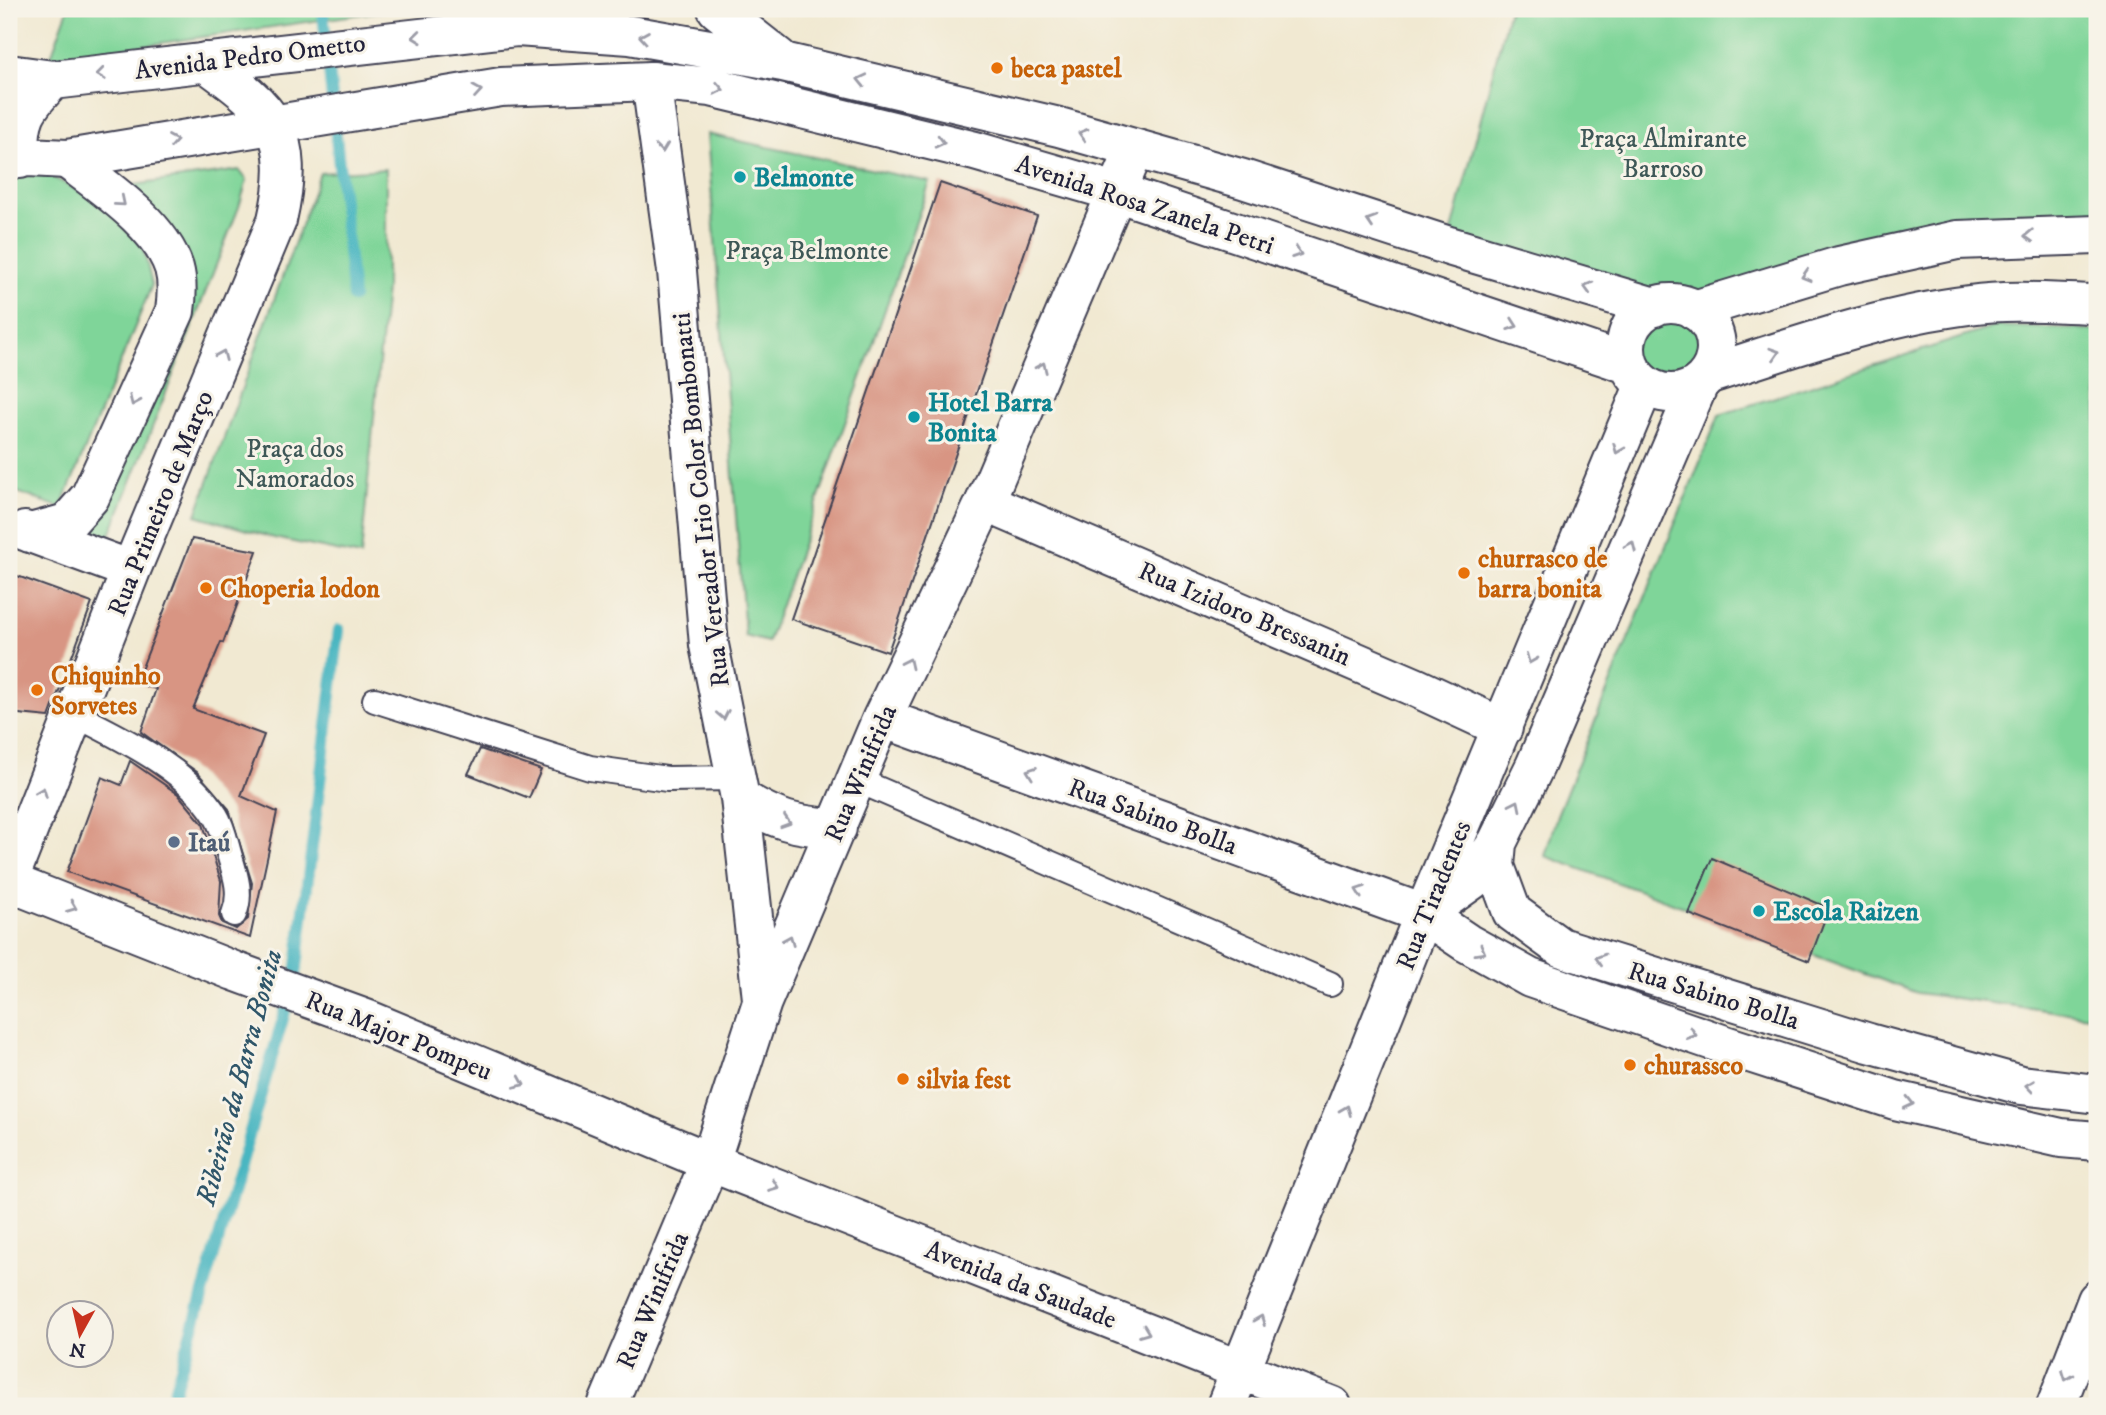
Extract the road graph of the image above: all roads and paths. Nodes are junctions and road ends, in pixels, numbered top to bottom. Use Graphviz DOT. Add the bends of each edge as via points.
graph roads {
  1 [pos="717,9"];
  2 [pos="527,18"];
  3 [pos="205,62"];
  4 [pos="783,62"];
  5 [pos="9,74"];
  6 [pos="53,80"];
  7 [pos="651,81"];
  8 [pos="274,123"];
  9 [pos="1135,149"];
  10 [pos="15,158"];
  11 [pos="68,159"];
  12 [pos="1116,192"];
  13 [pos="2097,235"];
  14 [pos="2097,304"];
  15 [pos="1654,307"];
  16 [pos="1694,310"];
  17 [pos="1636,375"];
  18 [pos="1704,380"];
  19 [pos="985,502"];
  20 [pos="20,529"];
  21 [pos="131,570"];
  22 [pos="374,700"];
  23 [pos="74,714"];
  24 [pos="882,718"];
  25 [pos="1503,728"];
  26 [pos="857,780"];
  27 [pos="738,788"];
  28 [pos="837,828"];
  29 [pos="1497,843"];
  30 [pos="9,880"];
  31 [pos="234,914"];
  32 [pos="1424,914"];
  33 [pos="1330,984"];
  34 [pos="762,1002"];
  35 [pos="2097,1094"];
  36 [pos="2097,1141"];
  37 [pos="710,1161"];
  38 [pos="2097,1300"];
  39 [pos="1240,1370"];
  40 [pos="607,1406"];
  41 [pos="1226,1406"];
  42 [pos="1332,1406"];
  43 [pos="2056,1406"];
  1 -- 4 [label="main road"];
  2 -- 3 [label="main road, Avenida Pedro Ometto, one-way" via="315,52"];
  4 -- 2 [label="main road, Avenida Pedro Ometto, one-way"];
  3 -- 6 [label="main road, Avenida Pedro Ometto, one-way"];
  3 -- 8 [label="main road" via="254,98"];
  9 -- 4 [label="main road, Avenida Rosa Zanela Petri, one-way"];
  5 -- 6 [label="main road, Avenida Pedro Ometto"];
  6 -- 10 [label="main road" via="28,105"];
  8 -- 7 [label="main road, one-way" via="501,88"];
  7 -- 12 [label="main road, Avenida Rosa Zanela Petri, one-way" via="765,98"];
  7 -- 27 [label="main road, Rua Vereador Irio Color Bombonatti, one-way" via="677,271 709,645"];
  11 -- 8 [label="main road, one-way"];
  21 -- 8 [label="main road, Rua Primeiro de Março, one-way" via="277,220 286,167"];
  9 -- 12 [label="main road, Rua Winifrida"];
  15 -- 9 [label="main road, Avenida Rosa Zanela Petri, one-way"];
  10 -- 11 [label="main road"];
  11 -- 20 [label="main road, one-way" via="126,205 147,228 174,268 175,312 90,497 67,523"];
  12 -- 17 [label="main road, Avenida Rosa Zanela Petri, one-way"];
  19 -- 12 [label="main road, Rua Winifrida, one-way"];
  13 -- 16 [label="main road, one-way" via="1957,240 1839,266"];
  18 -- 14 [label="main road, one-way" via="1834,334 1916,313 1971,304"];
  15 -- 16 [label="main road" via="1667,303"];
  15 -- 17 [label="main road" via="1642,313 1629,331 1625,351"];
  16 -- 18 [label="main road" via="1706,319 1717,346"];
  17 -- 18 [label="main road" via="1661,393 1680,393"];
  17 -- 25 [label="main road, Rua Tiradentes, one-way"];
  29 -- 18 [label="main road, Rua Tiradentes, one-way"];
  24 -- 19 [label="main road, Rua Winifrida, one-way"];
  19 -- 25 [label="main road, Rua Izidoro Bressanin"];
  20 -- 21 [label="main road"];
  21 -- 23 [label="main road, Rua Primeiro de Março"];
  22 -- 27 [label="lane" via="590,768"];
  30 -- 23 [label="main road, Rua Primeiro de Março, one-way"];
  23 -- 31 [label="lane" via="138,747 194,789 217,818 234,870 239,892"];
  24 -- 26 [label="main road, Rua Winifrida"];
  32 -- 24 [label="main road, Rua Sabino Bolla, one-way"];
  25 -- 32 [label="main road, Rua Tiradentes"];
  26 -- 28 [label="main road, Rua Winifrida"];
  26 -- 33 [label="lane"];
  27 -- 28 [label="main road, one-way" via="770,817"];
  27 -- 34 [label="main road, Rua Vereador Irio Color Bombonatti"];
  34 -- 28 [label="main road, Rua Winifrida, one-way"];
  29 -- 32 [label="main road" via="1472,880"];
  35 -- 29 [label="main road, Rua Sabino Bolla, one-way" via="2008,1081 1869,1043 1560,947 1512,912 1494,866"];
  30 -- 37 [label="main road, Rua Major Pompeu, one-way" via="366,1019"];
  32 -- 36 [label="main road, Rua Sabino Bolla, one-way" via="1530,978 1725,1045 1895,1100 2061,1138"];
  39 -- 32 [label="main road, Rua Tiradentes, one-way"];
  34 -- 37 [label="main road, Rua Winifrida"];
  37 -- 39 [label="main road, Avenida da Saudade, one-way"];
  37 -- 40 [label="main road, Rua Winifrida"];
  38 -- 43 [label="main road, one-way"];
  39 -- 41 [label="main road, Rua Tiradentes"];
  39 -- 42 [label="main road, Avenida da Saudade"];
}
